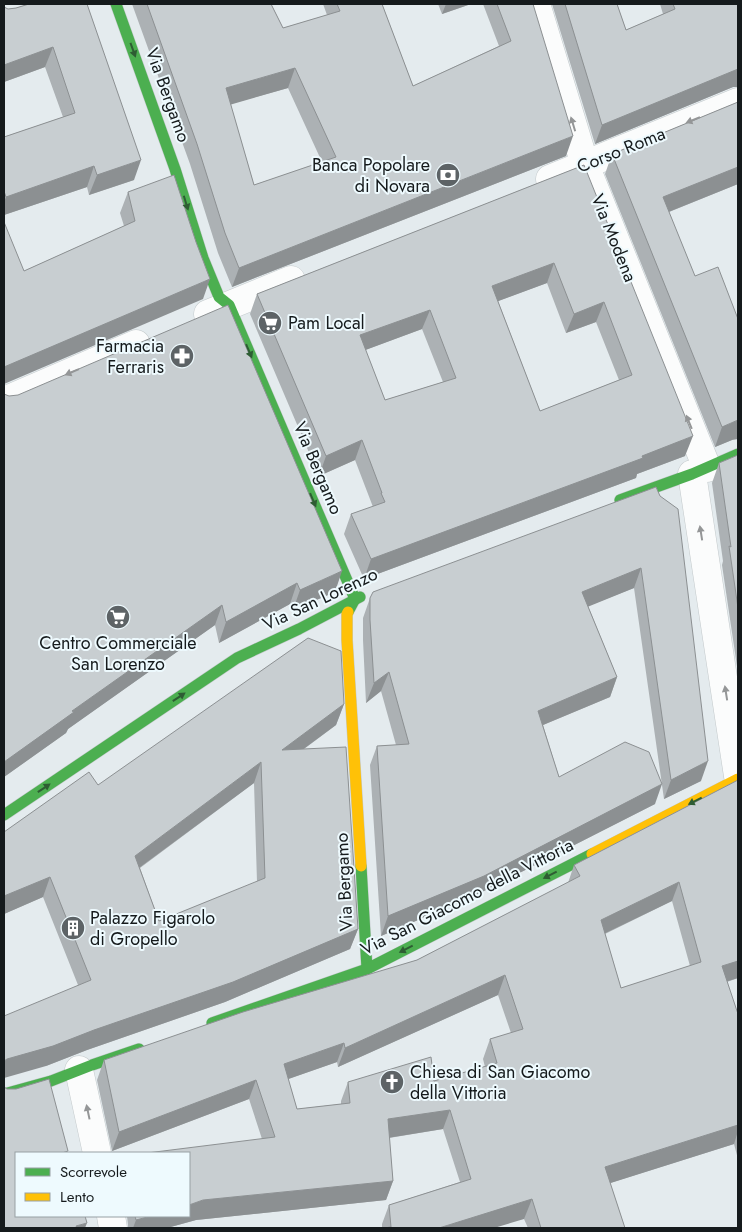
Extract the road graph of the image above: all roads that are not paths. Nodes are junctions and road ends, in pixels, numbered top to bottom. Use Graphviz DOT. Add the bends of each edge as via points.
graph roads {
  1 [pos="116,4"];
  2 [pos="536,4"];
  3 [pos="738,102"];
  4 [pos="585,165"];
  5 [pos="530,186"];
  6 [pos="311,273"];
  7 [pos="229,305"];
  8 [pos="184,324"];
  9 [pos="157,336"];
  10 [pos="4,401"];
  11 [pos="738,454"];
  12 [pos="700,471"];
  13 [pos="607,506"];
  14 [pos="374,592"];
  15 [pos="355,599"];
  16 [pos="738,777"];
  17 [pos="4,815"];
  18 [pos="367,969"];
  19 [pos="202,1026"];
  20 [pos="147,1046"];
  21 [pos="79,1070"];
  22 [pos="4,1094"];
  23 [pos="97,1152"];
  1 -- 7 [label="street, Via Bergamo, one-way" via="203,258 219,297"];
  4 -- 2 [label="street, Via Modena, one-way"];
  3 -- 4 [label="street, Corso Roma, one-way"];
  4 -- 5 [label="street, Corso Roma"];
  12 -- 4 [label="street, Via Modena, one-way"];
  6 -- 7 [label="street"];
  7 -- 8 [label="street"];
  7 -- 15 [label="street, Via Bergamo, one-way"];
  9 -- 10 [label="street, one-way"];
  11 -- 12 [label="street"];
  12 -- 13 [label="street"];
  16 -- 12 [label="street, Via Modena, one-way"];
  14 -- 15 [label="street, Via San Lorenzo"];
  17 -- 15 [label="street, Via San Lorenzo, one-way" via="237,658"];
  15 -- 18 [label="street, Via Bergamo" via="346,614"];
  16 -- 18 [label="street, Via San Giacomo della Vittoria, one-way"];
  18 -- 19 [label="street, Via San Giacomo della Vittoria"];
  20 -- 21 [label="street"];
  21 -- 22 [label="street"];
  23 -- 21 [label="street, one-way"];
}
